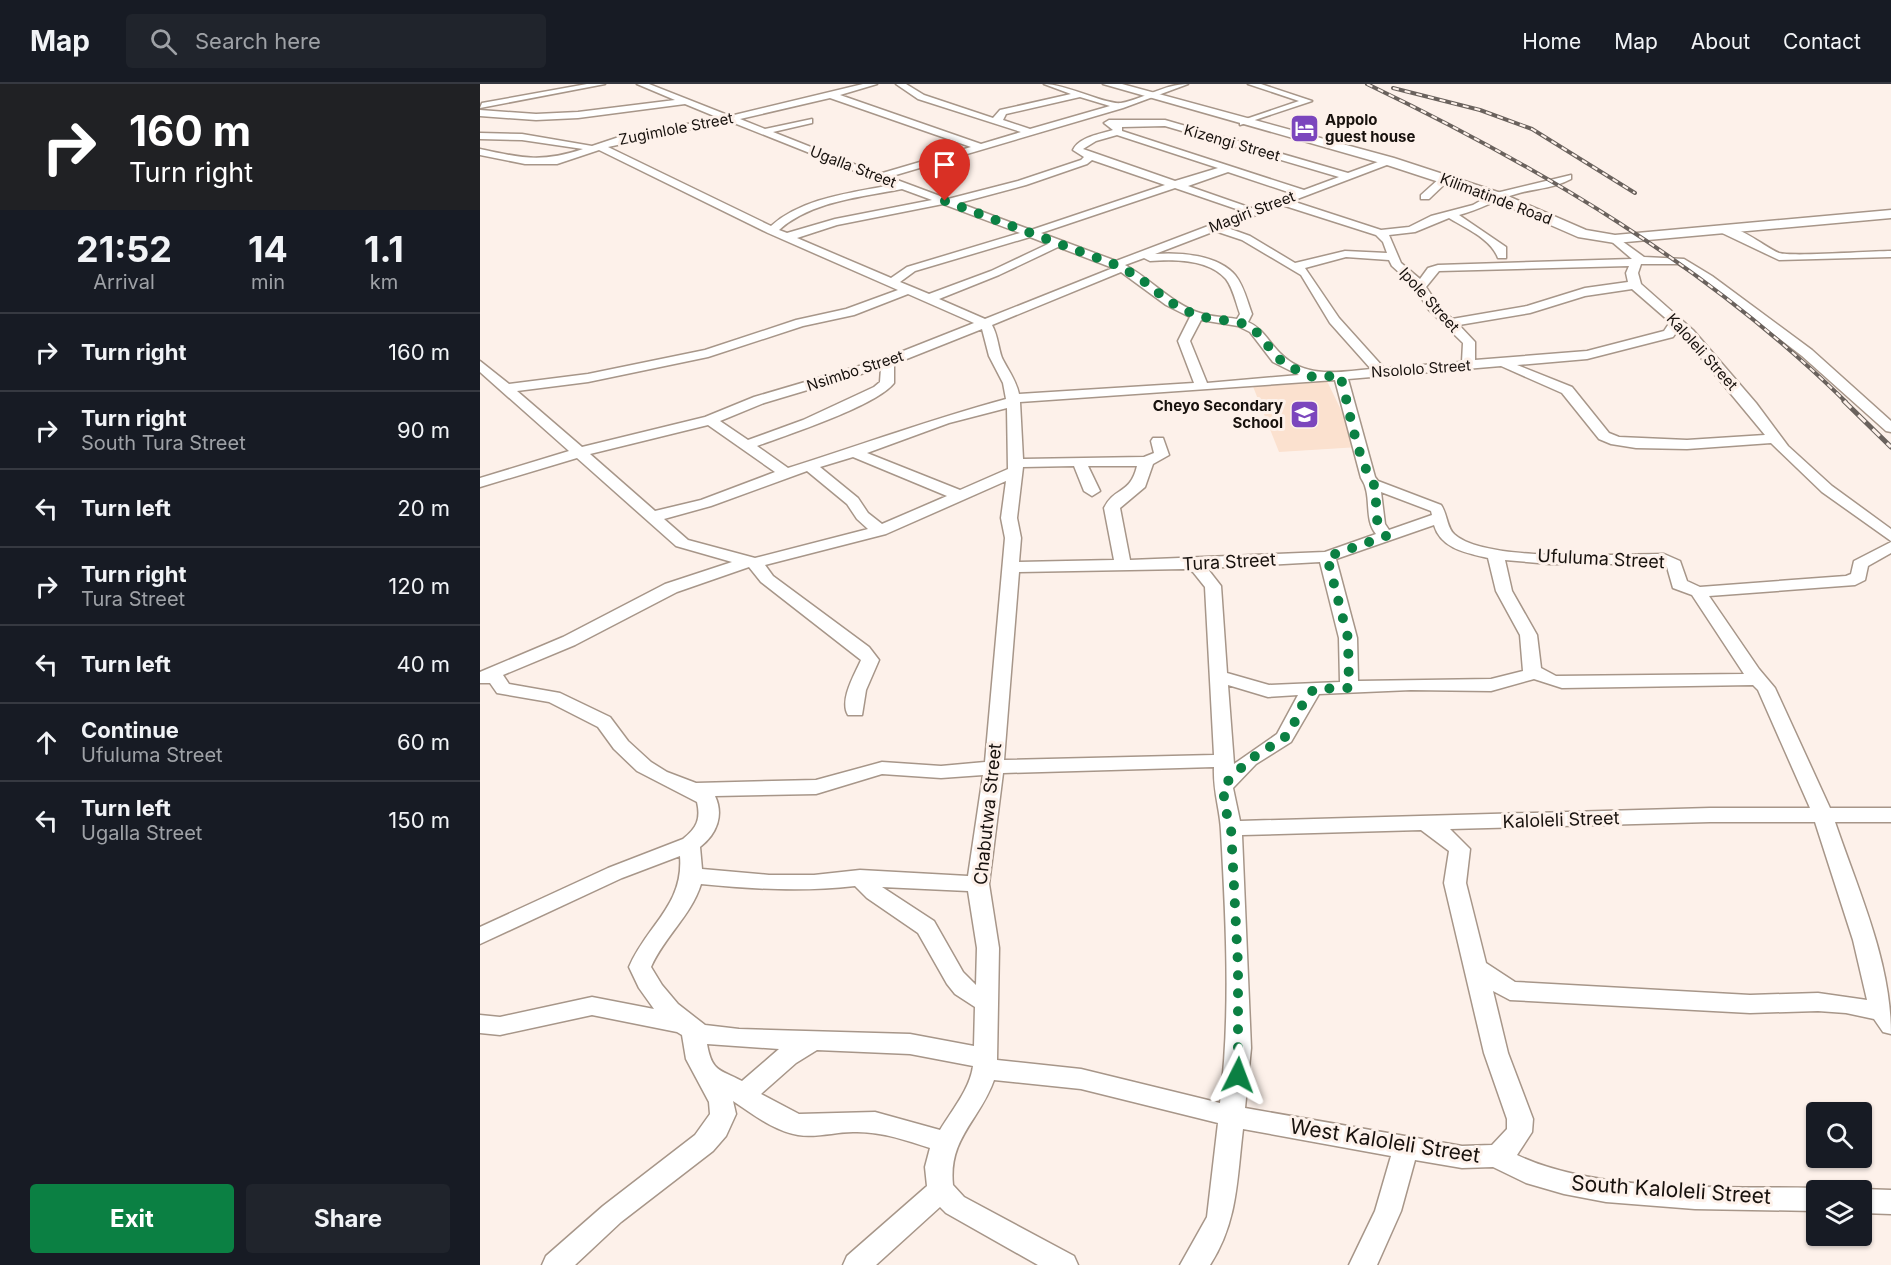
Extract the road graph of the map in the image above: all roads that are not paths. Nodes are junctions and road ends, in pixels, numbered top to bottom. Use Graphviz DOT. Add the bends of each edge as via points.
graph roads {
  1 [pos="602,84"];
  2 [pos="641,84"];
  3 [pos="873,84"];
  4 [pos="900,84"];
  5 [pos="1048,84"];
  6 [pos="1109,84"];
  7 [pos="1184,84"];
  8 [pos="1252,84"];
  9 [pos="550,93"];
  10 [pos="1078,95"];
  11 [pos="834,96"];
  12 [pos="1151,96"];
  13 [pos="686,102"];
  14 [pos="480,106"];
  15 [pos="1120,106"];
  16 [pos="809,108"];
  17 [pos="958,109"];
  18 [pos="1092,113"];
  19 [pos="480,114"];
  20 [pos="597,114"];
  21 [pos="537,117"];
  22 [pos="677,118"];
  23 [pos="728,119"];
  24 [pos="611,121"];
  25 [pos="998,121"];
  26 [pos="910,122"];
  27 [pos="1243,123"];
  28 [pos="480,124"];
  29 [pos="812,124"];
  30 [pos="1116,129"];
  31 [pos="667,131"];
  32 [pos="1029,132"];
  33 [pos="769,134"];
  34 [pos="480,136"];
  35 [pos="515,136"];
  36 [pos="1233,145"];
  37 [pos="597,147"];
  38 [pos="980,147"];
  39 [pos="480,152"];
  40 [pos="1082,153"];
  41 [pos="1195,157"];
  42 [pos="1389,161"];
  43 [pos="1228,168"];
  44 [pos="1347,176"];
  45 [pos="879,177"];
  46 [pos="1567,177"];
  47 [pos="1445,179"];
  48 [pos="1179,184"];
  49 [pos="904,186"];
  50 [pos="1303,193"];
  51 [pos="1498,196"];
  52 [pos="1425,197"];
  53 [pos="948,201"];
  54 [pos="1280,201"];
  55 [pos="1254,212"];
  56 [pos="738,214"];
  57 [pos="1891,214"];
  58 [pos="1452,215"];
  59 [pos="789,217"];
  60 [pos="1213,227"];
  61 [pos="1724,230"];
  62 [pos="772,231"];
  63 [pos="1032,233"];
  64 [pos="1380,233"];
  65 [pos="787,237"];
  66 [pos="1615,240"];
  67 [pos="1059,243"];
  68 [pos="1891,254"];
  69 [pos="1502,256"];
  70 [pos="1392,257"];
  71 [pos="1639,261"];
  72 [pos="1295,266"];
  73 [pos="1120,267"];
  74 [pos="902,273"];
  75 [pos="870,274"];
  76 [pos="891,283"];
  77 [pos="1635,285"];
  78 [pos="1420,286"];
  79 [pos="907,290"];
  80 [pos="928,299"];
  81 [pos="1197,316"];
  82 [pos="1676,322"];
  83 [pos="985,323"];
  84 [pos="1241,323"];
  85 [pos="1449,323"];
  86 [pos="888,362"];
  87 [pos="1501,363"];
  88 [pos="480,365"];
  89 [pos="1468,365"];
  90 [pos="1380,371"];
  91 [pos="1340,375"];
  92 [pos="486,377"];
  93 [pos="1315,378"];
  94 [pos="506,387"];
  95 [pos="1202,387"];
  96 [pos="1012,400"];
  97 [pos="710,420"];
  98 [pos="1891,428"];
  99 [pos="1775,438"];
  100 [pos="1158,441"];
  101 [pos="747,445"];
  102 [pos="580,452"];
  103 [pos="855,453"];
  104 [pos="1146,461"];
  105 [pos="1079,462"];
  106 [pos="811,467"];
  107 [pos="1015,468"];
  108 [pos="786,473"];
  109 [pos="480,483"];
  110 [pos="1374,484"];
  111 [pos="1092,491"];
  112 [pos="960,496"];
  113 [pos="652,517"];
  114 [pos="1439,518"];
  115 [pos="880,531"];
  116 [pos="1386,536"];
  117 [pos="1891,536"];
  118 [pos="1891,547"];
  119 [pos="1495,554"];
  120 [pos="1327,557"];
  121 [pos="752,562"];
  122 [pos="1123,564"];
  123 [pos="1187,564"];
  124 [pos="1011,567"];
  125 [pos="1698,592"];
  126 [pos="1532,671"];
  127 [pos="1217,676"];
  128 [pos="482,677"];
  129 [pos="1757,679"];
  130 [pos="1349,688"];
  131 [pos="1314,689"];
  132 [pos="1268,691"];
  133 [pos="1219,700"];
  134 [pos="855,711"];
  135 [pos="1224,761"];
  136 [pos="994,767"];
  137 [pos="1223,786"];
  138 [pos="695,790"];
  139 [pos="1822,813"];
  140 [pos="1891,815"];
  141 [pos="1501,822"];
  142 [pos="1427,824"];
  143 [pos="1231,828"];
  144 [pos="690,844"];
  145 [pos="1460,849"];
  146 [pos="649,862"];
  147 [pos="692,872"];
  148 [pos="860,878"];
  149 [pos="978,884"];
  150 [pos="480,936"];
  151 [pos="1478,969"];
  152 [pos="1510,991"];
  153 [pos="985,1002"];
  154 [pos="1487,1015"];
  155 [pos="1887,1018"];
  156 [pos="480,1024"];
  157 [pos="689,1027"];
  158 [pos="814,1040"];
  159 [pos="984,1063"];
  160 [pos="707,1078"];
  161 [pos="744,1094"];
  162 [pos="1231,1116"];
  163 [pos="944,1142"];
  164 [pos="1406,1147"];
  165 [pos="1495,1156"];
  166 [pos="940,1190"];
  167 [pos="1806,1200"];
  168 [pos="1872,1201"];
  169 [pos="1891,1202"];
  170 [pos="563,1261"];
  171 [pos="857,1265"];
  172 [pos="1064,1265"];
  173 [pos="1194,1265"];
  174 [pos="1363,1265"];
  1 -- 9 [label="street"];
  2 -- 13 [label="street, Ugalla Street"];
  3 -- 11 [label="street, Zugimlole Street"];
  4 -- 17 [label="street" via="921,97"];
  5 -- 10 [label="street"];
  6 -- 12 [label="main road, Kilimatinde Road"];
  7 -- 12 [label="street"];
  8 -- 27 [label="street" via="1308,100"];
  9 -- 14 [label="street"];
  9 -- 21 [label="street"];
  10 -- 15 [label="street"];
  10 -- 25 [label="street" via="1003,112"];
  11 -- 16 [label="street"];
  11 -- 23 [label="street, Zugimlole Street"];
  11 -- 26 [label="street"];
  12 -- 15 [label="street"];
  12 -- 27 [label="main road, Kilimatinde Road"];
  13 -- 20 [label="street"];
  13 -- 23 [label="street, Ugalla Street"];
  15 -- 18 [label="street"];
  17 -- 25 [label="street"];
  17 -- 26 [label="street"];
  18 -- 30 [label="street"];
  18 -- 32 [label="street"];
  19 -- 21 [label="street"];
  20 -- 21 [label="street"];
  20 -- 24 [label="street" via="612,118"];
  21 -- 28 [label="street"];
  21 -- 35 [label="street"];
  22 -- 31 [label="street" via="660,128"];
  23 -- 31 [label="street, Zugimlole Street"];
  23 -- 33 [label="street, Ugalla Street"];
  25 -- 32 [label="street"];
  26 -- 38 [label="street"];
  27 -- 42 [label="main road, Kilimatinde Road"];
  29 -- 33 [label="street"];
  30 -- 36 [label="street, Kizengi Street" via="1165,123"];
  30 -- 40 [label="street" via="1082,145 1078,150"];
  30 -- 41 [label="street"];
  31 -- 37 [label="street, Zugimlole Street"];
  32 -- 38 [label="street"];
  33 -- 45 [label="street, Ugalla Street"];
  34 -- 35 [label="street"];
  35 -- 37 [label="street"];
  36 -- 41 [label="street"];
  36 -- 44 [label="street, Kizengi Street"];
  37 -- 39 [label="street, Zugimlole Street" via="550,162"];
  37 -- 56 [label="street"];
  38 -- 45 [label="street"];
  40 -- 48 [label="street"];
  40 -- 53 [label="street" via="1089,160 1022,183"];
  41 -- 43 [label="street"];
  42 -- 44 [label="street, Magiri Street"];
  42 -- 47 [label="main road, Kilimatinde Road"];
  43 -- 48 [label="street"];
  43 -- 50 [label="street"];
  44 -- 50 [label="street, Magiri Street"];
  45 -- 49 [label="street, Ugalla Street"];
  46 -- 51 [label="street"];
  47 -- 51 [label="main road, Kilimatinde Road"];
  47 -- 52 [label="street"];
  48 -- 55 [label="street"];
  48 -- 63 [label="street"];
  49 -- 53 [label="street, Ugalla Street"];
  49 -- 59 [label="street" via="840,200"];
  50 -- 54 [label="street, Magiri Street"];
  51 -- 58 [label="street"];
  51 -- 66 [label="main road, Kilimatinde Road" via="1583,234"];
  53 -- 63 [label="street, Ugalla Street"];
  53 -- 65 [label="street" via="826,224"];
  54 -- 55 [label="street, Magiri Street"];
  54 -- 64 [label="street"];
  55 -- 60 [label="street, Magiri Street"];
  56 -- 59 [label="street"];
  56 -- 62 [label="street"];
  57 -- 61 [label="main road, Kilimatinde Road"];
  58 -- 64 [label="street" via="1404,232"];
  58 -- 69 [label="street" via="1488,237 1502,249"];
  59 -- 62 [label="street"];
  60 -- 72 [label="street" via="1246,238"];
  60 -- 73 [label="street, Magiri Street"];
  61 -- 66 [label="main road, Kilimatinde Road"];
  61 -- 68 [label="street" via="1779,257"];
  62 -- 65 [label="street"];
  63 -- 67 [label="street, Ugalla Street"];
  63 -- 74 [label="street"];
  64 -- 70 [label="street, Ipole Street" via="1388,241"];
  65 -- 75 [label="street"];
  66 -- 71 [label="street"];
  67 -- 73 [label="street, Ugalla Street"];
  67 -- 80 [label="street"];
  70 -- 72 [label="street" via="1346,254"];
  70 -- 78 [label="street, Ipole Street"];
  71 -- 77 [label="street" via="1632,273"];
  71 -- 78 [label="street" via="1438,268"];
  71 -- 98 [label="street" via="1680,261 1708,278 1768,325 1796,337 1803,350"];
  72 -- 90 [label="street" via="1305,273 1334,320"];
  73 -- 81 [label="street, Ugalla Street"];
  73 -- 83 [label="street, Nsimbo Street"];
  73 -- 84 [label="street" via="1158,256 1199,261 1231,279 1246,314"];
  74 -- 75 [label="street"];
  74 -- 76 [label="street"];
  75 -- 76 [label="street"];
  76 -- 79 [label="street"];
  77 -- 82 [label="street, Kaloleli Street"];
  77 -- 85 [label="street" via="1585,292 1530,309"];
  78 -- 85 [label="street, Ipole Street"];
  79 -- 80 [label="street"];
  79 -- 94 [label="street" via="850,312 800,323 708,353 588,378"];
  80 -- 83 [label="street"];
  81 -- 84 [label="street, Ugalla Street"];
  81 -- 95 [label="street" via="1184,341"];
  82 -- 87 [label="street, Nsololo Street" via="1669,334 1596,354"];
  82 -- 99 [label="street, Kaloleli Street"];
  83 -- 86 [label="street, Nsimbo Street"];
  83 -- 96 [label="street, Chabutwa Street" via="995,356 1010,383"];
  84 -- 93 [label="street, Ugalla Street" via="1254,329 1278,358"];
  85 -- 89 [label="street, Ipole Street" via="1469,342"];
  86 -- 97 [label="street, Nsimbo Street" via="759,400"];
  86 -- 101 [label="street" via="887,383 879,390 808,423"];
  87 -- 89 [label="street, Nsololo Street"];
  87 -- 99 [label="street" via="1567,390 1611,441 1631,444"];
  88 -- 92 [label="street"];
  89 -- 90 [label="street, Nsololo Street"];
  90 -- 91 [label="street, Nsololo Street"];
  91 -- 93 [label="street, Nsololo Street"];
  91 -- 110 [label="street" via="1364,468"];
  92 -- 94 [label="street"];
  93 -- 95 [label="street, Nsololo Street"];
  94 -- 102 [label="street"];
  95 -- 96 [label="street, Nsololo Street"];
  96 -- 103 [label="street, Nsololo Street"];
  96 -- 107 [label="street, Chabutwa Street"];
  97 -- 101 [label="street"];
  97 -- 102 [label="street, Nsimbo Street"];
  99 -- 117 [label="street, Kaloleli Street" via="1797,464"];
  100 -- 104 [label="street" via="1162,455"];
  101 -- 108 [label="street"];
  102 -- 109 [label="street, Nsimbo Street"];
  102 -- 113 [label="street"];
  103 -- 106 [label="street, Nsololo Street"];
  103 -- 112 [label="street"];
  104 -- 105 [label="street"];
  104 -- 122 [label="street" via="1140,484 1112,508"];
  105 -- 107 [label="street"];
  105 -- 111 [label="street"];
  106 -- 108 [label="street, Nsololo Street"];
  106 -- 115 [label="street" via="854,501 862,516"];
  107 -- 112 [label="street"];
  107 -- 124 [label="street, Chabutwa Street" via="1009,518 1013,538"];
  108 -- 113 [label="street, Nsololo Street" via="706,503"];
  110 -- 114 [label="street, Ufuluma Street" via="1429,504 1439,512"];
  110 -- 116 [label="street" via="1377,525"];
  112 -- 115 [label="street"];
  113 -- 121 [label="street" via="682,543"];
  114 -- 116 [label="street, Tura Street"];
  114 -- 119 [label="street, Ufuluma Street" via="1448,537 1458,545"];
  115 -- 121 [label="street"];
  116 -- 120 [label="street, Tura Street"];
  118 -- 125 [label="street" via="1860,564 1859,576 1849,581"];
  119 -- 125 [label="street, Ufuluma Street" via="1571,560 1664,559 1674,564 1679,584"];
  119 -- 126 [label="street" via="1503,574 1503,588 1530,639"];
  120 -- 123 [label="street, Tura Street"];
  120 -- 130 [label="street" via="1348,638"];
  121 -- 128 [label="street" via="671,588 569,641"];
  121 -- 134 [label="street" via="767,579 870,660 856,690"];
  122 -- 123 [label="street, Tura Street"];
  122 -- 124 [label="street, Tura Street"];
  123 -- 127 [label="street" via="1199,569 1213,586"];
  124 -- 136 [label="street, Chabutwa Street"];
  125 -- 129 [label="street, Ufuluma Street"];
  126 -- 129 [label="street" via="1562,683"];
  126 -- 130 [label="street" via="1491,685"];
  127 -- 132 [label="street"];
  127 -- 133 [label="street"];
  128 -- 138 [label="street" via="497,679 503,689 554,697 602,722 618,742 657,776"];
  129 -- 139 [label="street, Ufuluma Street" via="1766,688"];
  130 -- 131 [label="street"];
  131 -- 132 [label="street"];
  131 -- 137 [label="street" via="1284,738 1249,760"];
  132 -- 133 [label="street"];
  133 -- 135 [label="street"];
  135 -- 136 [label="street"];
  135 -- 137 [label="street"];
  136 -- 138 [label="street" via="941,772 882,768 816,787"];
  136 -- 149 [label="street, Chabutwa Street"];
  137 -- 143 [label="street"];
  138 -- 144 [label="street" via="707,799 710,815 702,834"];
  139 -- 140 [label="street, Kaloleli Street"];
  139 -- 141 [label="street, Kaloleli Street"];
  139 -- 155 [label="street, Ufuluma Street"];
  141 -- 142 [label="street, Kaloleli Street"];
  141 -- 145 [label="street"];
  142 -- 143 [label="street, Kaloleli Street"];
  142 -- 145 [label="street"];
  143 -- 162 [label="street" via="1239,1048"];
  144 -- 146 [label="street"];
  144 -- 147 [label="street"];
  145 -- 151 [label="street, West Kaloleli Street" via="1455,883"];
  146 -- 147 [label="street"];
  146 -- 150 [label="street" via="615,873"];
  147 -- 148 [label="street" via="798,883"];
  147 -- 157 [label="street" via="690,889 649,946 640,967 646,983"];
  148 -- 149 [label="street"];
  148 -- 153 [label="street" via="875,893 926,927 955,978"];
  149 -- 153 [label="street, Chabutwa Street" via="988,948"];
  151 -- 152 [label="street"];
  151 -- 154 [label="street, West Kaloleli Street"];
  152 -- 154 [label="street"];
  152 -- 155 [label="street" via="1740,1003 1846,1004"];
  153 -- 159 [label="street, Chabutwa Street"];
  154 -- 165 [label="street, West Kaloleli Street" via="1520,1119 1519,1132"];
  156 -- 157 [label="street, West Kaloleli Street" via="500,1026 592,1006"];
  157 -- 158 [label="street, West Kaloleli Street" via="730,1037"];
  157 -- 160 [label="street"];
  158 -- 159 [label="street, West Kaloleli Street" via="910,1044"];
  158 -- 161 [label="street" via="787,1056"];
  159 -- 162 [label="street, West Kaloleli Street" via="1081,1079"];
  159 -- 163 [label="street, Chabutwa Street" via="981,1083"];
  160 -- 161 [label="street"];
  160 -- 170 [label="street" via="721,1101 723,1114 717,1128 704,1143 612,1214"];
  161 -- 163 [label="street" via="783,1119 804,1126 872,1122"];
  162 -- 164 [label="street, West Kaloleli Street"];
  162 -- 173 [label="street" via="1220,1217"];
  163 -- 166 [label="street, Chabutwa Street" via="938,1167"];
  164 -- 165 [label="street, West Kaloleli Street" via="1462,1157"];
  164 -- 174 [label="street" via="1388,1210"];
  165 -- 167 [label="street, South Kaloleli Street" via="1513,1168 1547,1179 1605,1189"];
  166 -- 171 [label="street"];
  166 -- 172 [label="street" via="956,1205"];
  168 -- 169 [label="street"];
}
